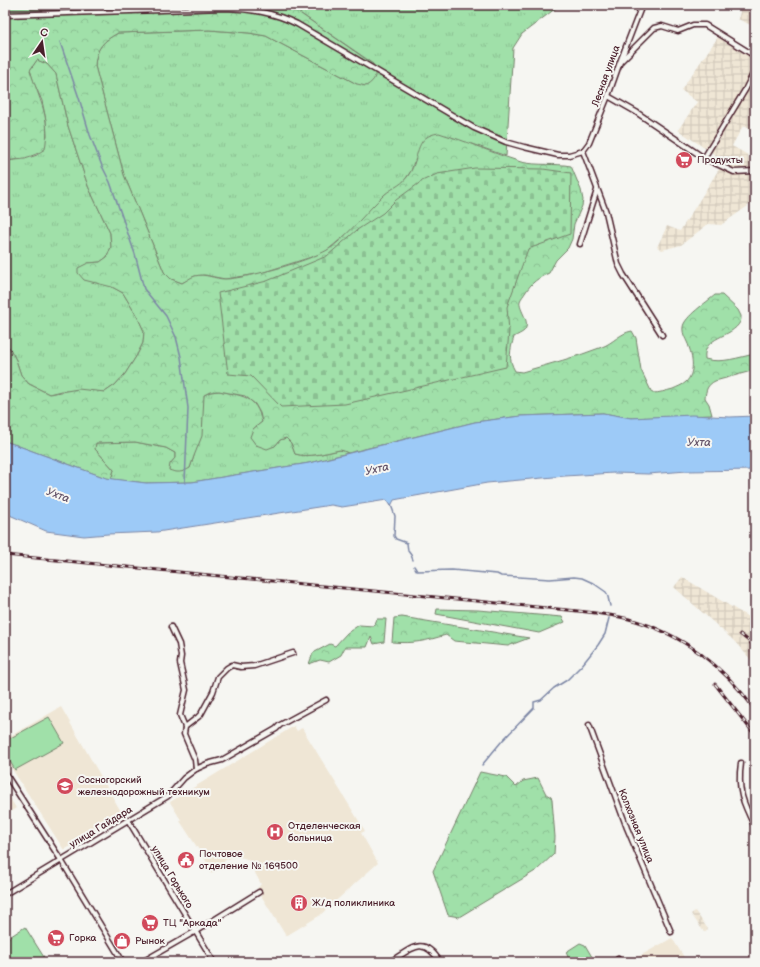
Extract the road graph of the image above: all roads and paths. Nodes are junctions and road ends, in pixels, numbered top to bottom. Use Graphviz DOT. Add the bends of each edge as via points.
graph roads {
  1 [pos="642,5"];
  2 [pos="5,15"];
  3 [pos="755,56"];
  4 [pos="620,62"];
  5 [pos="755,70"];
  6 [pos="608,96"];
  7 [pos="583,151"];
  8 [pos="704,158"];
  9 [pos="755,171"];
  10 [pos="597,190"];
  11 [pos="580,244"];
  12 [pos="662,335"];
  13 [pos="171,627"];
  14 [pos="293,653"];
  15 [pos="326,700"];
  16 [pos="589,725"];
  17 [pos="185,727"];
  18 [pos="741,763"];
  19 [pos="196,769"];
  20 [pos="5,773"];
  21 [pos="128,820"];
  22 [pos="755,827"];
  23 [pos="61,860"];
  24 [pos="259,892"];
  25 [pos="5,894"];
  26 [pos="196,931"];
  27 [pos="671,932"];
  28 [pos="123,962"];
  29 [pos="142,962"];
  30 [pos="214,962"];
  31 [pos="390,962"];
  32 [pos="440,962"];
  1 -- 4 [label="street, Лесная улица"];
  2 -- 7 [label="street" via="224,8 267,12 297,24 492,137 524,148 558,155"];
  3 -- 4 [label="street" via="705,26 693,25 678,32 662,26 654,28"];
  4 -- 6 [label="street, Лесная улица"];
  5 -- 8 [label="street"];
  6 -- 7 [label="street, Лесная улица"];
  6 -- 8 [label="street"];
  7 -- 10 [label="street"];
  8 -- 9 [label="street" via="734,172"];
  10 -- 11 [label="street"];
  10 -- 12 [label="street" via="606,212 622,274"];
  13 -- 17 [label="street" via="179,644 186,690 180,715"];
  14 -- 17 [label="street" via="254,666 232,665 227,668 218,677 201,714"];
  15 -- 19 [label="street, улица Гайдара" via="222,760"];
  16 -- 27 [label="street, Колхозная улица" via="627,828"];
  17 -- 19 [label="street" via="184,734"];
  18 -- 22 [label="street" via="742,796"];
  19 -- 21 [label="street, улица Гайдара" via="168,796"];
  20 -- 23 [label="street"];
  21 -- 23 [label="street, улица Гайдара"];
  21 -- 26 [label="street, улица Горького"];
  23 -- 25 [label="street, улица Гайдара"];
  23 -- 28 [label="street"];
  24 -- 26 [label="street"];
  26 -- 29 [label="street"];
  26 -- 30 [label="street, улица Горького"];
  31 -- 32 [label="street" via="412,948 426,946 435,953"];
}
